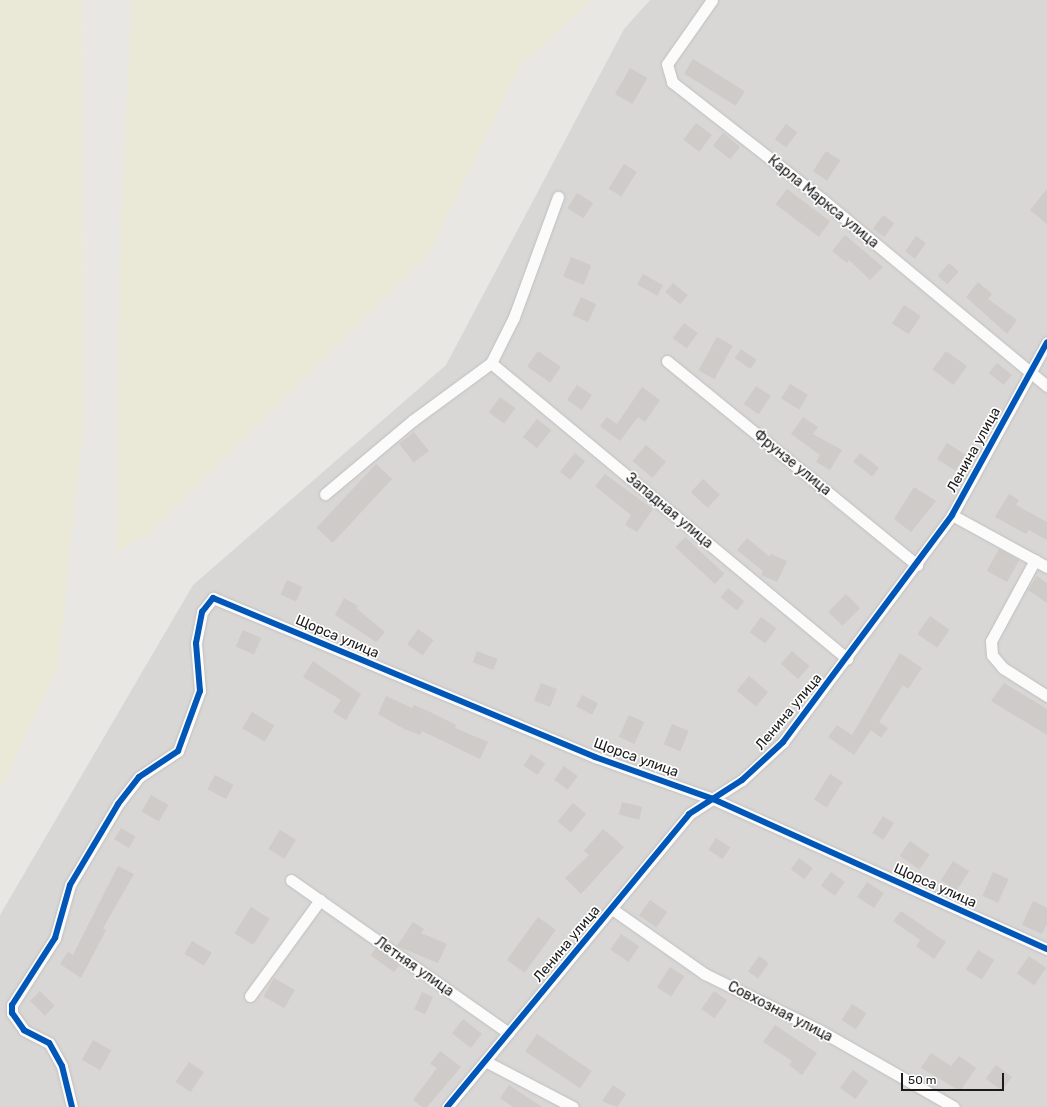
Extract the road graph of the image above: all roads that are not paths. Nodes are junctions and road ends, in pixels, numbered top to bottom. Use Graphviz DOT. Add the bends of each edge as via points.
graph roads {
  1 [pos="712,0"];
  2 [pos="558,197"];
  3 [pos="1047,342"];
  4 [pos="667,361"];
  5 [pos="490,363"];
  6 [pos="1029,373"];
  7 [pos="1047,386"];
  8 [pos="325,494"];
  9 [pos="952,515"];
  10 [pos="1035,560"];
  11 [pos="917,565"];
  12 [pos="1047,567"];
  13 [pos="847,659"];
  14 [pos="1047,696"];
  15 [pos="713,799"];
  16 [pos="291,880"];
  17 [pos="320,900"];
  18 [pos="612,909"];
  19 [pos="1047,949"];
  20 [pos="250,996"];
  21 [pos="509,1033"];
  22 [pos="485,1062"];
  23 [pos="72,1107"];
  24 [pos="447,1107"];
  25 [pos="573,1107"];
  26 [pos="954,1107"];
  1 -- 6 [label="street, Карла Маркса улица" via="667,64 672,82 823,200"];
  2 -- 5 [label="street" via="514,317"];
  3 -- 6 [label="street, Ленина улица"];
  4 -- 11 [label="street, Фрунзе улица"];
  5 -- 8 [label="street" via="412,420"];
  5 -- 13 [label="street, Западная улица"];
  6 -- 7 [label="street, Карла Маркса улица"];
  6 -- 9 [label="street, Ленина улица"];
  9 -- 10 [label="street"];
  9 -- 11 [label="street, Ленина улица"];
  10 -- 12 [label="street"];
  10 -- 14 [label="street" via="990,641 992,655 1003,668"];
  11 -- 13 [label="street, Ленина улица"];
  13 -- 15 [label="street, Ленина улица" via="783,742 742,780"];
  15 -- 18 [label="street, Ленина улица" via="689,814"];
  15 -- 19 [label="street, Щорса улица"];
  15 -- 23 [label="street, Щорса улица" via="588,754 214,598 202,612 196,643 200,691 178,751 139,777 118,804 70,885 55,938 12,1005 12,1013 24,1030 49,1043 62,1066"];
  16 -- 17 [label="street, Летняя улица"];
  17 -- 20 [label="street"];
  17 -- 21 [label="street, Летняя улица"];
  18 -- 21 [label="street, Ленина улица"];
  18 -- 26 [label="street, Совхозная улица" via="704,974 819,1030"];
  21 -- 22 [label="street, Ленина улица"];
  22 -- 24 [label="street, Ленина улица"];
  22 -- 25 [label="street"];
}
